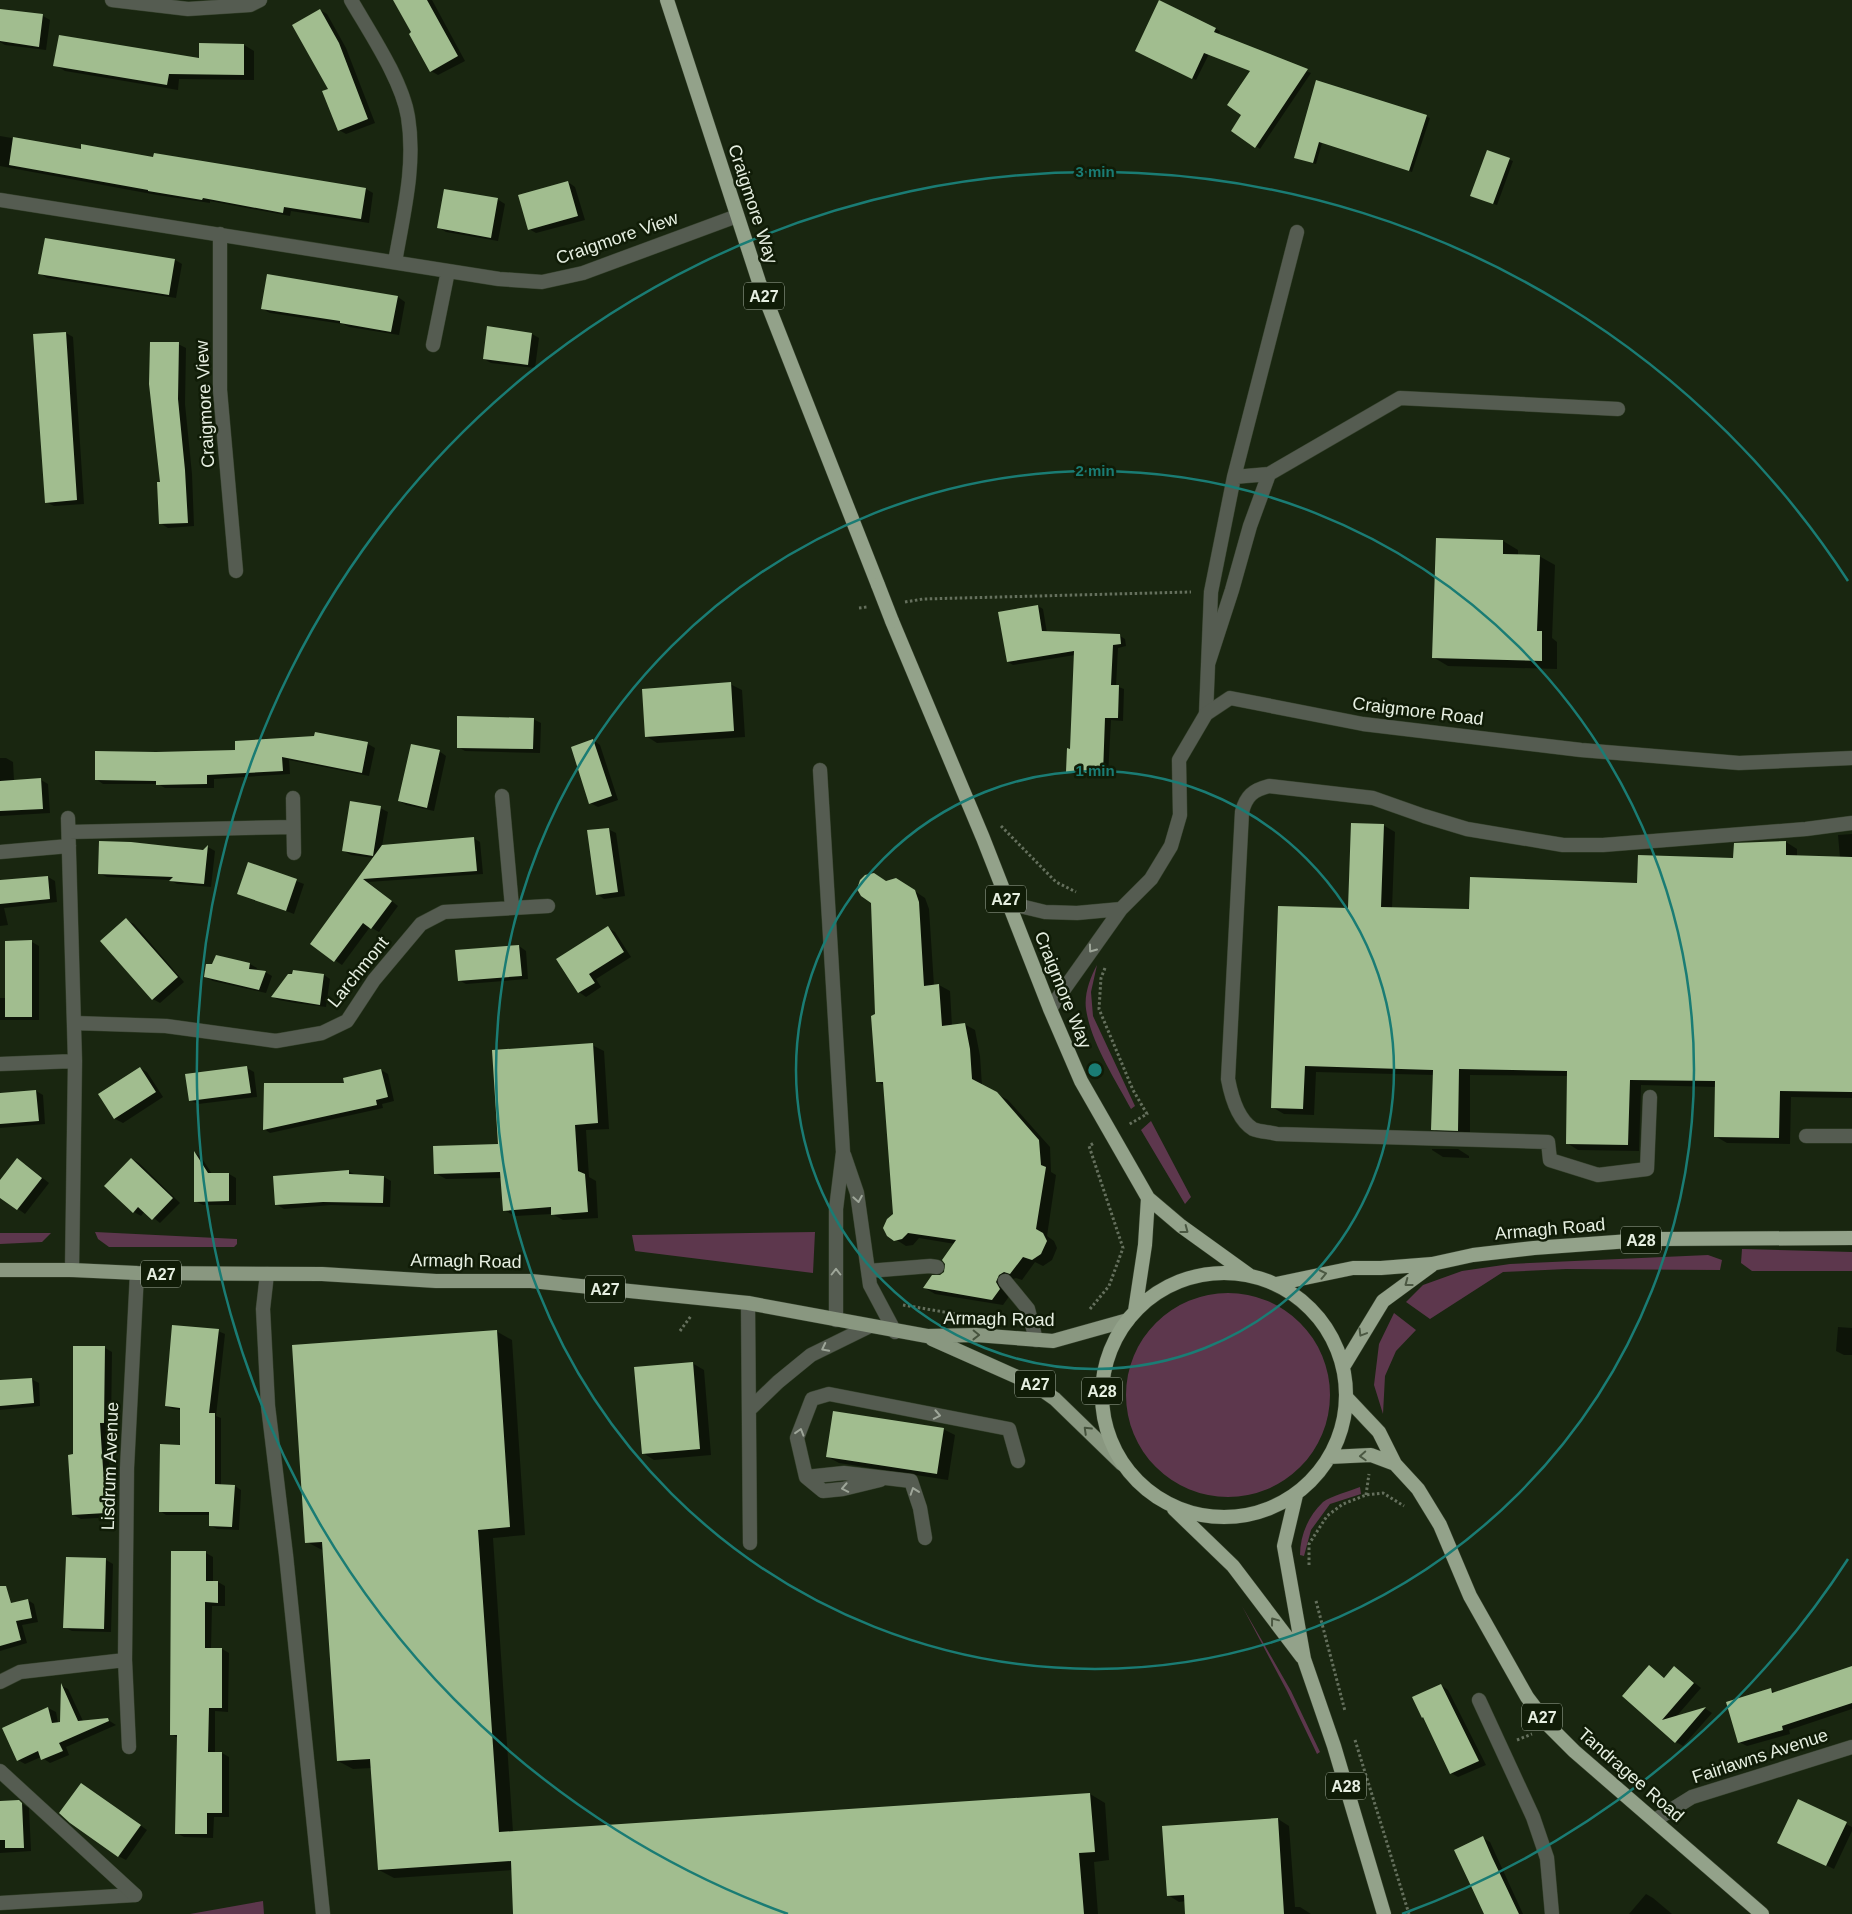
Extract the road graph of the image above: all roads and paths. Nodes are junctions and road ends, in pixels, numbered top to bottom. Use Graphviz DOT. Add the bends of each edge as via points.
graph roads {
  1 [pos="112,0"];
  2 [pos="260,0"];
  3 [pos="351,0"];
  4 [pos="667,0"];
  5 [pos="0,200"];
  6 [pos="0,205"];
  7 [pos="737,216"];
  8 [pos="1297,232"];
  9 [pos="220,234"];
  10 [pos="395,262"];
  11 [pos="448,271"];
  12 [pos="433,345"];
  13 [pos="1618,408"];
  14 [pos="1269,474"];
  15 [pos="1234,477"];
  16 [pos="236,571"];
  17 [pos="1212,592"];
  18 [pos="923,600"];
  19 [pos="1208,664"];
  20 [pos="1206,714"];
  21 [pos="1852,758"];
  22 [pos="820,770"];
  23 [pos="502,796"];
  24 [pos="293,798"];
  25 [pos="996,822"];
  26 [pos="1852,822"];
  27 [pos="294,828"];
  28 [pos="69,832"];
  29 [pos="0,852"];
  30 [pos="294,853"];
  31 [pos="1084,892"];
  32 [pos="1008,903"];
  33 [pos="548,906"];
  34 [pos="512,907"];
  35 [pos="1121,910"];
  36 [pos="1107,962"];
  37 [pos="1050,1009"];
  38 [pos="74,1024"];
  39 [pos="75,1061"];
  40 [pos="0,1064"];
  41 [pos="1650,1097"];
  42 [pos="1147,1114"];
  43 [pos="1806,1136"];
  44 [pos="1852,1136"];
  45 [pos="1089,1146"];
  46 [pos="843,1152"];
  47 [pos="1148,1198"];
  48 [pos="1852,1238"];
  49 [pos="1432,1264"];
  50 [pos="937,1267"];
  51 [pos="0,1270"];
  52 [pos="72,1270"];
  53 [pos="868,1271"];
  54 [pos="137,1274"];
  55 [pos="267,1274"];
  56 [pos="1249,1275"];
  57 [pos="1005,1281"];
  58 [pos="1276,1284"];
  59 [pos="748,1304"];
  60 [pos="897,1304"];
  61 [pos="1084,1311"];
  62 [pos="962,1315"];
  63 [pos="1131,1316"];
  64 [pos="836,1320"];
  65 [pos="868,1326"];
  66 [pos="895,1332"];
  67 [pos="927,1336"];
  68 [pos="1036,1340"];
  69 [pos="1343,1366"];
  70 [pos="1346,1397"];
  71 [pos="749,1410"];
  72 [pos="1329,1457"];
  73 [pos="1018,1461"];
  74 [pos="1122,1464"];
  75 [pos="1395,1464"];
  76 [pos="1296,1494"];
  77 [pos="1366,1495"];
  78 [pos="1171,1506"];
  79 [pos="925,1538"];
  80 [pos="750,1543"];
  81 [pos="1310,1571"];
  82 [pos="1314,1597"];
  83 [pos="125,1660"];
  84 [pos="1304,1660"];
  85 [pos="0,1682"];
  86 [pos="1479,1700"];
  87 [pos="1347,1717"];
  88 [pos="1549,1726"];
  89 [pos="1353,1733"];
  90 [pos="129,1747"];
  91 [pos="1852,1747"];
  92 [pos="1501,1748"];
  93 [pos="0,1771"];
  94 [pos="1655,1820"];
  95 [pos="0,1903"];
  96 [pos="323,1914"];
  97 [pos="1384,1914"];
  98 [pos="1409,1914"];
  99 [pos="1552,1914"];
  100 [pos="1762,1914"];
  1 -- 2 [label="street" via="188,9 250,5"];
  3 -- 10 [label="street" via="396,80 408,116 411,168"];
  4 -- 7 [label="highway, Craigmore Way / A27"];
  5 -- 6 [label="street, Craigmore View"];
  5 -- 9 [label="street, Craigmore View"];
  7 -- 11 [label="street, Craigmore View" via="583,273 542,282"];
  7 -- 32 [label="highway, Craigmore Way / A27, bridge" via="758,282"];
  8 -- 15 [label="street"];
  9 -- 10 [label="street, Craigmore View"];
  9 -- 16 [label="street, Craigmore View" via="220,390"];
  10 -- 11 [label="street, Craigmore View"];
  11 -- 12 [label="street"];
  13 -- 14 [label="street" via="1400,398"];
  14 -- 15 [label="street"];
  14 -- 19 [label="street"];
  15 -- 17 [label="street"];
  17 -- 18 [label="path"];
  17 -- 19 [label="street"];
  19 -- 20 [label="street"];
  20 -- 21 [label="street, Craigmore Road" via="1230,698 1363,724 1580,750 1739,763"];
  20 -- 35 [label="street, Craigmore Road" via="1179,760 1180,815 1171,846 1152,879"];
  22 -- 46 [label="street"];
  23 -- 34 [label="street"];
  24 -- 27 [label="street"];
  25 -- 31 [label="path" via="1056,882 1075,892"];
  26 -- 41 [label="street" via="1806,829 1603,845 1563,845 1467,829 1373,798 1269,786 1249,794 1241,821 1228,1079 1232,1099 1240,1115 1254,1129 1277,1134 1548,1142 1550,1160 1598,1175 1647,1169"];
  27 -- 28 [label="street"];
  27 -- 30 [label="street"];
  28 -- 29 [label="street"];
  28 -- 38 [label="street"];
  32 -- 35 [label="street" via="1045,912"];
  32 -- 37 [label="highway, Craigmore Way / A27"];
  33 -- 34 [label="street, Larchmont"];
  34 -- 38 [label="street, Larchmont" via="444,912 421,924 374,980 347,1021 322,1033 276,1041 166,1026"];
  35 -- 37 [label="street, Craigmore Road, one-way"];
  36 -- 42 [label="path" via="1101,978 1099,1009 1133,1090"];
  37 -- 47 [label="highway, Craigmore Way / A27" via="1081,1081"];
  38 -- 39 [label="street"];
  39 -- 40 [label="street"];
  39 -- 52 [label="street"];
  43 -- 44 [label="street"];
  45 -- 61 [label="path" via="1123,1248 1109,1286 1092,1308"];
  46 -- 53 [label="street, one-way" via="857,1193"];
  64 -- 46 [label="street, one-way" via="836,1209"];
  47 -- 56 [label="highway, Craigmore Way / A27, one-way"];
  47 -- 63 [label="highway" via="1145,1245"];
  48 -- 49 [label="highway, Armagh Road / A28" via="1657,1239 1473,1255"];
  58 -- 49 [label="highway, Armagh Road / A28, one-way" via="1353,1268"];
  49 -- 69 [label="highway, Armagh Road / A28, one-way" via="1383,1301"];
  50 -- 53 [label="street"];
  51 -- 52 [label="main road, Armagh Road / A27"];
  52 -- 54 [label="main road, Armagh Road / A27"];
  53 -- 66 [label="street" via="872,1291"];
  54 -- 55 [label="main road, Armagh Road / A27"];
  54 -- 83 [label="street, Lisdrum Avenue" via="127,1468"];
  55 -- 59 [label="main road, Armagh Road / A27" via="436,1281 531,1281"];
  55 -- 96 [label="street" via="263,1309 268,1406"];
  56 -- 58 [label="highway, A28"];
  56 -- 63 [label="highway, A28" via="1221,1273 1193,1277 1162,1290"];
  57 -- 68 [label="street" via="1028,1309"];
  58 -- 69 [label="highway, A28" via="1299,1298 1319,1318 1334,1341"];
  59 -- 64 [label="main road, Armagh Road / A27"];
  59 -- 71 [label="street"];
  60 -- 62 [label="path"];
  63 -- 68 [label="main road, Armagh Road / A27" via="1053,1341"];
  63 -- 74 [label="highway, A28" via="1115,1338 1104,1369 1101,1402 1108,1434"];
  64 -- 65 [label="main road, Armagh Road / A27"];
  65 -- 66 [label="main road, Armagh Road / A27"];
  65 -- 71 [label="street, one-way" via="811,1355"];
  66 -- 67 [label="main road, Armagh Road / A27"];
  67 -- 68 [label="main road, Armagh Road / A27, one-way" via="976,1335"];
  74 -- 67 [label="main road, Armagh Road / A27, one-way" via="1056,1399 1036,1385"];
  69 -- 70 [label="highway, A28"];
  70 -- 72 [label="highway, A28" via="1342,1428"];
  70 -- 75 [label="highway, Tandragee Road / A27" via="1378,1432"];
  71 -- 80 [label="street"];
  75 -- 72 [label="highway, Tandragee Road / A27, one-way" via="1371,1455"];
  72 -- 76 [label="highway, A28" via="1314,1478"];
  79 -- 73 [label="street, one-way" via="911,1481 888,1478 824,1491 806,1477 797,1438 812,1399 829,1394 1010,1429"];
  74 -- 78 [label="highway, A28" via="1143,1488"];
  75 -- 88 [label="highway, Tandragee Road / A27" via="1418,1489 1440,1525 1470,1596 1527,1697"];
  76 -- 78 [label="highway, A28" via="1249,1515 1222,1518 1196,1515"];
  76 -- 84 [label="highway" via="1284,1546"];
  77 -- 81 [label="path" via="1343,1504 1326,1516 1309,1544"];
  84 -- 78 [label="highway, one-way" via="1233,1566"];
  82 -- 87 [label="path"];
  83 -- 85 [label="street" via="20,1672"];
  83 -- 90 [label="street, Lisdrum Avenue"];
  84 -- 97 [label="highway, A28" via="1334,1746"];
  86 -- 92 [label="street"];
  88 -- 92 [label="path"];
  88 -- 94 [label="highway, Tandragee Road / A27"];
  89 -- 98 [label="path"];
  91 -- 94 [label="street, Fairlawns Avenue" via="1692,1797"];
  92 -- 99 [label="street" via="1547,1858"];
  93 -- 95 [label="street" via="135,1896"];
  94 -- 100 [label="highway, Tandragee Road / A27"];
}
